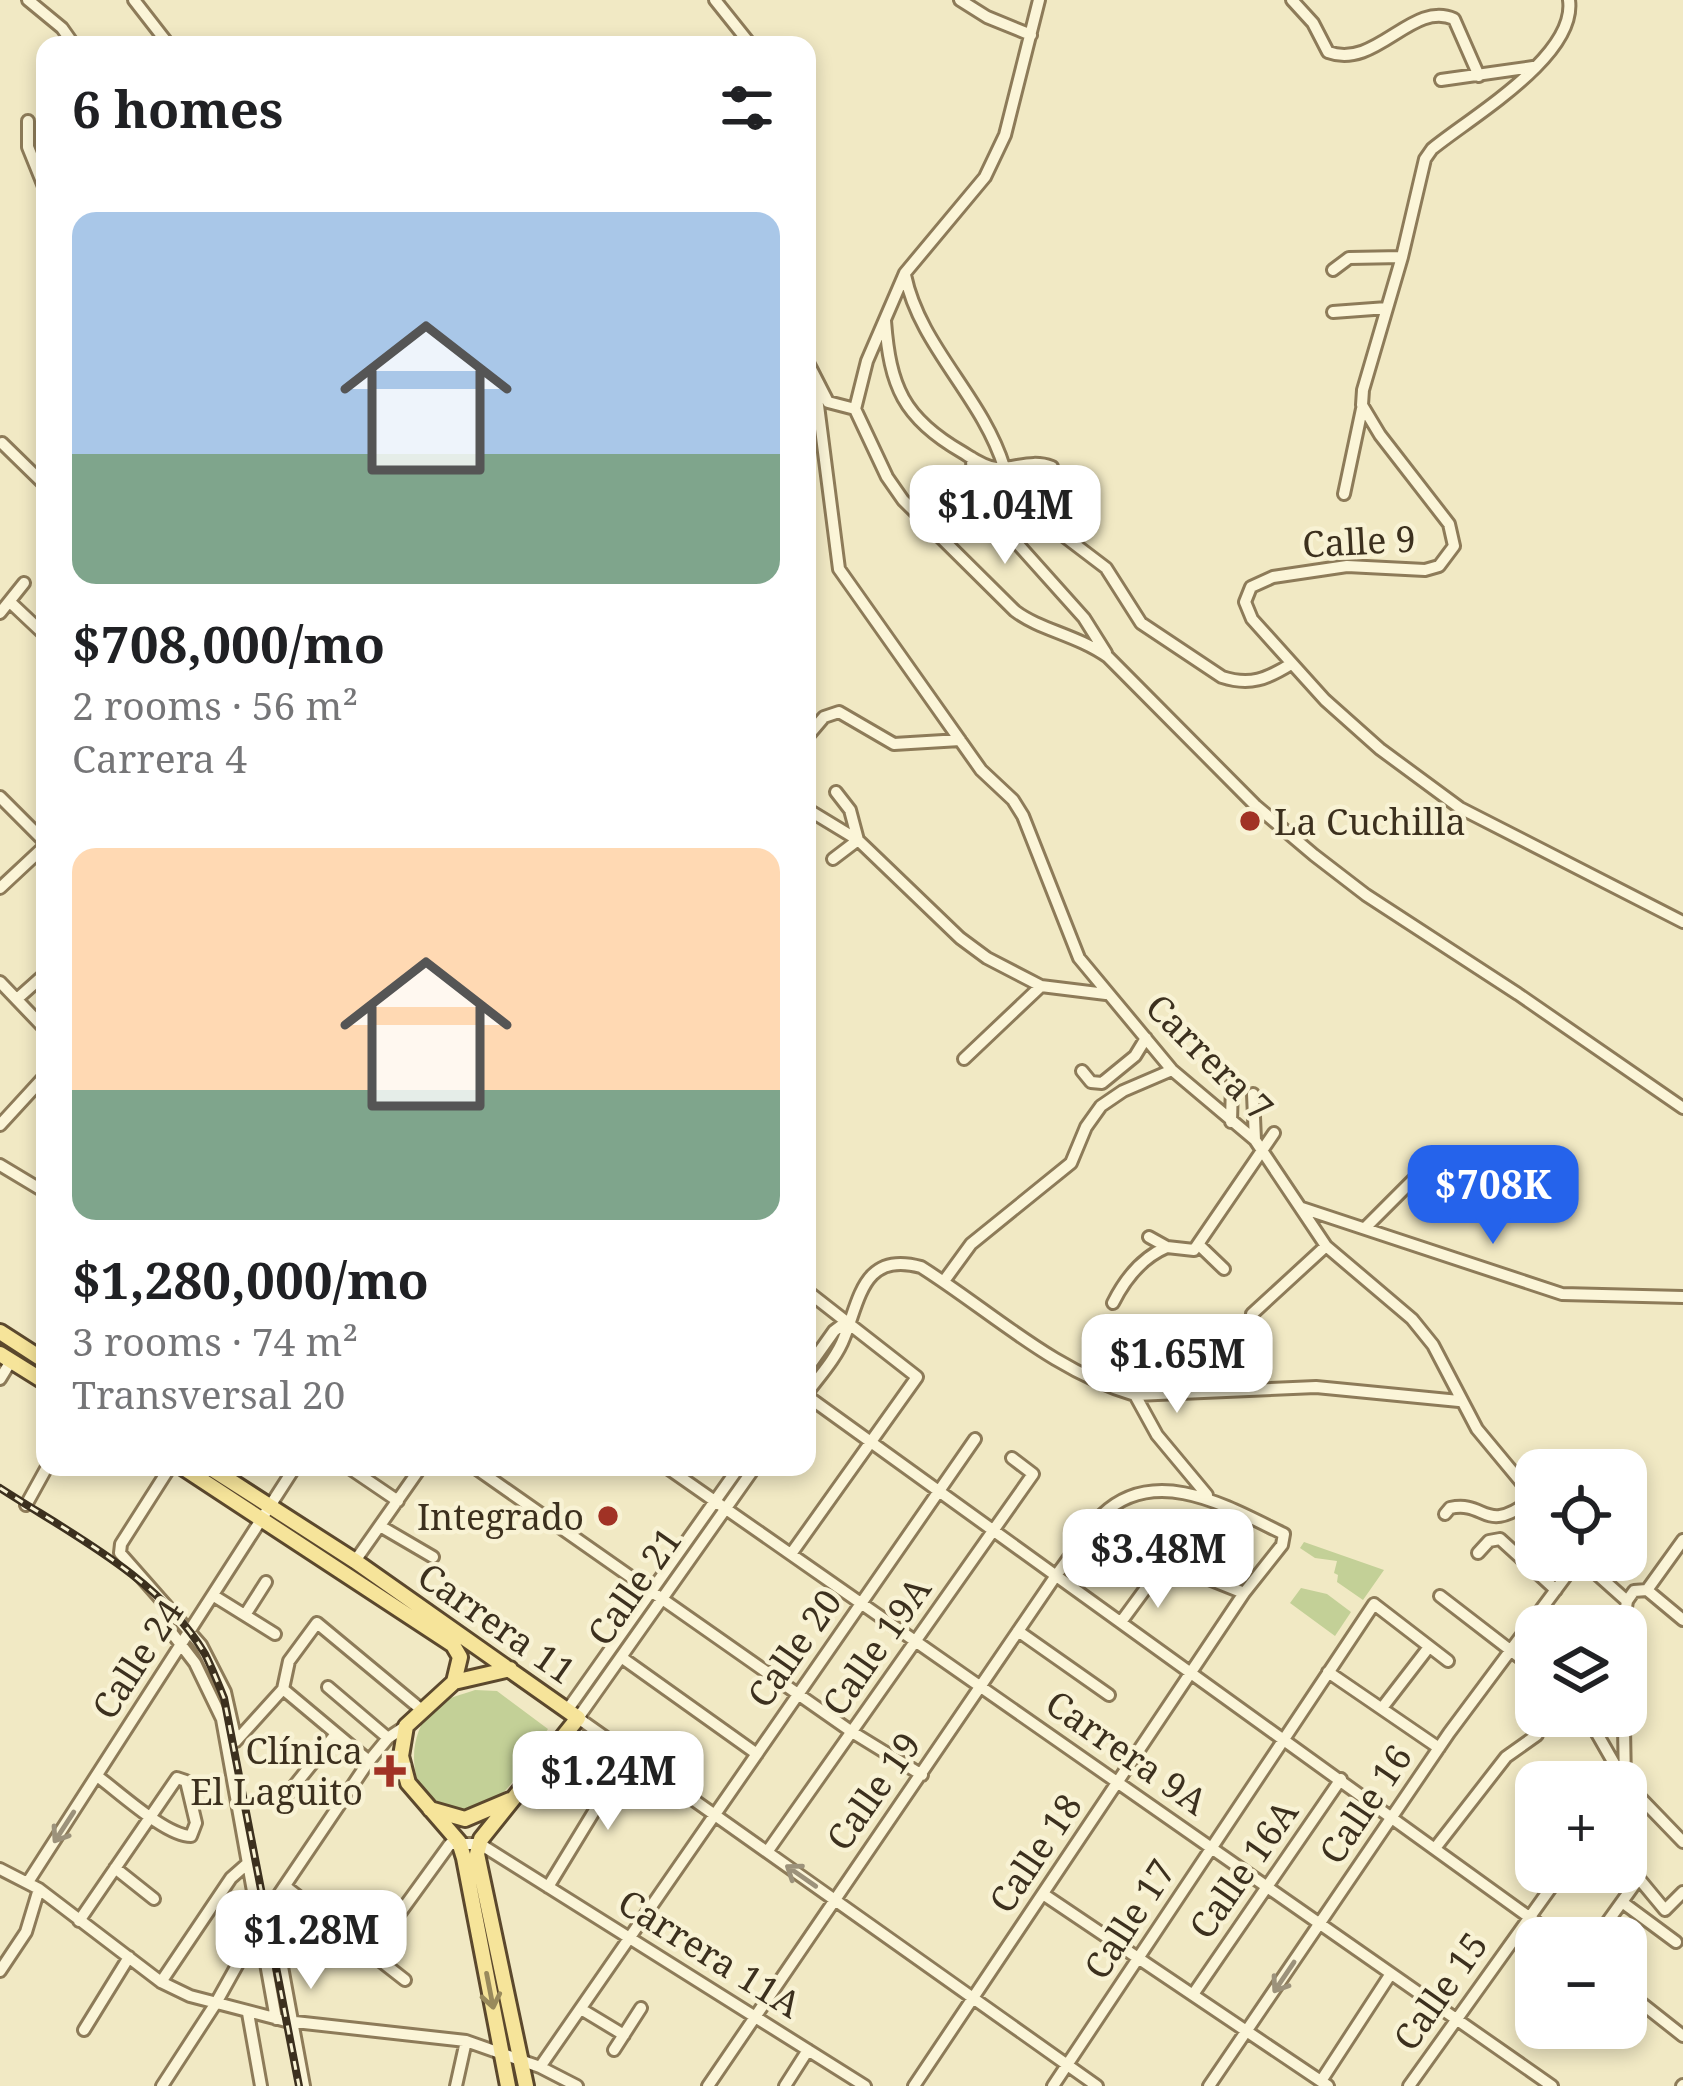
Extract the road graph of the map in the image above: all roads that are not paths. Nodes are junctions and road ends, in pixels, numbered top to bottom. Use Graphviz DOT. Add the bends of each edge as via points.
graph roads {
  1 [pos="28,0"];
  2 [pos="134,0"];
  3 [pos="715,0"];
  4 [pos="960,0"];
  5 [pos="1039,0"];
  6 [pos="1292,0"];
  7 [pos="1569,0"];
  8 [pos="1031,34"];
  9 [pos="68,36"];
  10 [pos="162,36"];
  11 [pos="744,36"];
  12 [pos="1535,67"];
  13 [pos="1479,76"];
  14 [pos="1441,80"];
  15 [pos="28,121"];
  16 [pos="36,167"];
  17 [pos="1402,257"];
  18 [pos="1333,270"];
  19 [pos="904,273"];
  20 [pos="1387,308"];
  21 [pos="1333,312"];
  22 [pos="884,317"];
  23 [pos="816,383"];
  24 [pos="816,390"];
  25 [pos="1362,405"];
  26 [pos="855,409"];
  27 [pos="2,443"];
  28 [pos="972,458"];
  29 [pos="1004,467"];
  30 [pos="36,476"];
  31 [pos="1344,494"];
  32 [pos="25,584"];
  33 [pos="10,602"];
  34 [pos="0,614"];
  35 [pos="36,627"];
  36 [pos="1108,657"];
  37 [pos="1291,664"];
  38 [pos="816,726"];
  39 [pos="960,740"];
  40 [pos="836,792"];
  41 [pos="0,797"];
  42 [pos="816,814"];
  43 [pos="36,835"];
  44 [pos="858,840"];
  45 [pos="36,853"];
  46 [pos="833,859"];
  47 [pos="0,888"];
  48 [pos="1683,922"];
  49 [pos="0,982"];
  50 [pos="36,982"];
  51 [pos="1041,986"];
  52 [pos="1106,994"];
  53 [pos="17,999"];
  54 [pos="36,1019"];
  55 [pos="1146,1038"];
  56 [pos="964,1059"];
  57 [pos="1172,1070"];
  58 [pos="1082,1071"];
  59 [pos="1232,1082"];
  60 [pos="36,1086"];
  61 [pos="1253,1094"];
  62 [pos="1683,1108"];
  63 [pos="1231,1122"];
  64 [pos="0,1125"];
  65 [pos="1274,1133"];
  66 [pos="1257,1145"];
  67 [pos="0,1165"];
  68 [pos="1417,1176"];
  69 [pos="36,1187"];
  70 [pos="1302,1208"];
  71 [pos="1366,1227"];
  72 [pos="1149,1237"];
  73 [pos="1167,1246"];
  74 [pos="1325,1246"];
  75 [pos="1196,1247"];
  76 [pos="1224,1269"];
  77 [pos="944,1281"];
  78 [pos="1683,1297"];
  79 [pos="816,1298"];
  80 [pos="1113,1303"];
  81 [pos="1252,1314"];
  82 [pos="847,1322"];
  83 [pos="0,1332"];
  84 [pos="36,1355"];
  85 [pos="816,1356"];
  86 [pos="6,1358"];
  87 [pos="36,1376"];
  88 [pos="0,1378"];
  89 [pos="816,1381"];
  90 [pos="1135,1395"];
  91 [pos="1459,1401"];
  92 [pos="816,1402"];
  93 [pos="975,1439"];
  94 [pos="872,1443"];
  95 [pos="1012,1458"];
  96 [pos="1515,1473"];
  97 [pos="42,1476"];
  98 [pos="164,1476"];
  99 [pos="199,1476"];
  100 [pos="221,1476"];
  101 [pos="289,1476"];
  102 [pos="360,1476"];
  103 [pos="416,1476"];
  104 [pos="487,1476"];
  105 [pos="679,1476"];
  106 [pos="734,1476"];
  107 [pos="746,1476"];
  108 [pos="940,1490"];
  109 [pos="1209,1498"];
  110 [pos="398,1501"];
  111 [pos="720,1504"];
  112 [pos="26,1505"];
  113 [pos="1515,1511"];
  114 [pos="267,1512"];
  115 [pos="1445,1514"];
  116 [pos="380,1526"];
  117 [pos="995,1529"];
  118 [pos="1089,1531"];
  119 [pos="1683,1540"];
  120 [pos="1478,1553"];
  121 [pos="791,1554"];
  122 [pos="433,1556"];
  123 [pos="356,1561"];
  124 [pos="1156,1573"];
  125 [pos="1057,1574"];
  126 [pos="1563,1581"];
  127 [pos="1604,1581"];
  128 [pos="266,1582"];
  129 [pos="1556,1590"];
  130 [pos="1647,1590"];
  131 [pos="1244,1593"];
  132 [pos="657,1595"];
  133 [pos="214,1596"];
  134 [pos="1440,1596"];
  135 [pos="1627,1600"];
  136 [pos="862,1603"];
  137 [pos="1626,1605"];
  138 [pos="245,1615"];
  139 [pos="1683,1620"];
  140 [pos="1121,1622"];
  141 [pos="165,1624"];
  142 [pos="190,1630"];
  143 [pos="1018,1631"];
  144 [pos="275,1634"];
  145 [pos="916,1640"];
  146 [pos="1429,1647"];
  147 [pos="182,1648"];
  148 [pos="1511,1651"];
  149 [pos="1515,1654"];
  150 [pos="621,1657"];
  151 [pos="1448,1661"];
  152 [pos="510,1669"];
  153 [pos="1328,1672"];
  154 [pos="1192,1674"];
  155 [pos="454,1682"];
  156 [pos="981,1686"];
  157 [pos="328,1687"];
  158 [pos="283,1689"];
  159 [pos="799,1694"];
  160 [pos="1109,1695"];
  161 [pos="1382,1708"];
  162 [pos="423,1711"];
  163 [pos="573,1713"];
  164 [pos="406,1726"];
  165 [pos="852,1732"];
  166 [pos="336,1734"];
  167 [pos="1534,1737"];
  168 [pos="388,1738"];
  169 [pos="1285,1738"];
  170 [pos="1439,1748"];
  171 [pos="629,1754"];
  172 [pos="757,1754"];
  173 [pos="369,1761"];
  174 [pos="922,1775"];
  175 [pos="97,1776"];
  176 [pos="1341,1779"];
  177 [pos="1118,1781"];
  178 [pos="286,1796"];
  179 [pos="514,1798"];
  180 [pos="1647,1804"];
  181 [pos="426,1808"];
  182 [pos="715,1815"];
  183 [pos="152,1816"];
  184 [pos="1393,1816"];
  185 [pos="1683,1842"];
  186 [pos="459,1844"];
  187 [pos="1436,1847"];
  188 [pos="478,1849"];
  189 [pos="1210,1849"];
  190 [pos="767,1852"];
  191 [pos="248,1863"];
  192 [pos="116,1868"];
  193 [pos="0,1869"];
  194 [pos="33,1886"];
  195 [pos="286,1887"];
  196 [pos="548,1887"];
  197 [pos="1267,1887"];
  198 [pos="1647,1887"];
  199 [pos="1683,1892"];
  200 [pos="1546,1893"];
  201 [pos="1629,1893"];
  202 [pos="1043,1894"];
  203 [pos="154,1899"];
  204 [pos="835,1900"];
  205 [pos="1622,1902"];
  206 [pos="271,1907"];
  207 [pos="1529,1916"];
  208 [pos="1611,1917"];
  209 [pos="80,1921"];
  210 [pos="1320,1924"];
  211 [pos="260,1925"];
  212 [pos="629,1938"];
  213 [pos="1676,1942"];
  214 [pos="371,1953"];
  215 [pos="128,1957"];
  216 [pos="1140,1959"];
  217 [pos="0,1971"];
  218 [pos="1390,1975"];
  219 [pos="405,1980"];
  220 [pos="161,1982"];
  221 [pos="1194,1993"];
  222 [pos="974,1998"];
  223 [pos="217,2003"];
  224 [pos="641,2008"];
  225 [pos="1647,2008"];
  226 [pos="581,2009"];
  227 [pos="248,2013"];
  228 [pos="755,2017"];
  229 [pos="275,2019"];
  230 [pos="292,2020"];
  231 [pos="1454,2021"];
  232 [pos="84,2030"];
  233 [pos="1248,2030"];
  234 [pos="624,2035"];
  235 [pos="1683,2036"];
  236 [pos="466,2041"];
  237 [pos="614,2050"];
  238 [pos="808,2050"];
  239 [pos="502,2054"];
  240 [pos="522,2061"];
  241 [pos="1068,2065"];
  242 [pos="540,2067"];
  243 [pos="1325,2084"];
  244 [pos="518,2085"];
  245 [pos="162,2086"];
  246 [pos="261,2086"];
  247 [pos="304,2086"];
  248 [pos="456,2086"];
  249 [pos="577,2086"];
  250 [pos="708,2086"];
  251 [pos="785,2086"];
  252 [pos="865,2086"];
  253 [pos="914,2086"];
  254 [pos="1053,2086"];
  255 [pos="1097,2086"];
  256 [pos="1209,2086"];
  257 [pos="1409,2086"];
  258 [pos="1552,2086"];
  1 -- 9 [label="street"];
  2 -- 10 [label="street"];
  3 -- 11 [label="street"];
  4 -- 8 [label="street"];
  5 -- 8 [label="street"];
  6 -- 13 [label="street" via="1337,56 1375,44 1412,13 1446,12"];
  7 -- 12 [label="street" via="1568,26"];
  8 -- 19 [label="street" via="1005,135 985,177"];
  12 -- 13 [label="street"];
  12 -- 17 [label="street" via="1432,148 1418,175"];
  13 -- 14 [label="street"];
  15 -- 16 [label="street"];
  17 -- 18 [label="street" via="1348,258"];
  17 -- 20 [label="street"];
  19 -- 22 [label="street"];
  19 -- 29 [label="street" via="915,315 980,410"];
  20 -- 21 [label="street"];
  20 -- 25 [label="street"];
  22 -- 26 [label="street"];
  22 -- 28 [label="street" via="890,370 915,418"];
  23 -- 26 [label="street" via="833,406"];
  24 -- 39 [label="street, Carrera 7" via="839,568"];
  25 -- 31 [label="street"];
  25 -- 37 [label="street, Calle 9" via="1449,524 1454,546 1425,570 1347,566 1251,587 1247,612"];
  26 -- 36 [label="street" via="886,477 935,533 1025,619"];
  27 -- 30 [label="street"];
  28 -- 29 [label="street"];
  28 -- 36 [label="street" via="983,506 1084,618"];
  29 -- 37 [label="street" via="1052,467 1060,533 1106,568 1142,623 1238,682"];
  32 -- 33 [label="street"];
  33 -- 34 [label="street"];
  33 -- 35 [label="street"];
  36 -- 62 [label="street" via="1255,806 1331,868"];
  37 -- 48 [label="street, Calle 9" via="1380,749 1460,808"];
  38 -- 39 [label="street" via="839,712 894,744"];
  39 -- 52 [label="street, Carrera 7" via="1023,816 1072,947"];
  40 -- 44 [label="street"];
  41 -- 43 [label="street"];
  42 -- 44 [label="street"];
  44 -- 46 [label="street"];
  44 -- 51 [label="street" via="960,938"];
  45 -- 47 [label="street"];
  49 -- 53 [label="street"];
  50 -- 53 [label="street"];
  51 -- 52 [label="street"];
  51 -- 56 [label="street"];
  52 -- 55 [label="street, Carrera 7"];
  53 -- 54 [label="street"];
  55 -- 57 [label="street, Carrera 7"];
  55 -- 58 [label="street" via="1102,1083"];
  57 -- 63 [label="street, Carrera 7"];
  57 -- 77 [label="street" via="1101,1106 1071,1163 971,1244"];
  59 -- 63 [label="street"];
  60 -- 64 [label="street"];
  61 -- 66 [label="street"];
  63 -- 66 [label="street, Carrera 7"];
  65 -- 66 [label="street"];
  66 -- 70 [label="street, Carrera 7"];
  66 -- 75 [label="street"];
  67 -- 69 [label="street"];
  68 -- 71 [label="street"];
  70 -- 71 [label="street"];
  70 -- 74 [label="street, Carrera 7"];
  71 -- 78 [label="street" via="1562,1294"];
  72 -- 73 [label="street"];
  73 -- 75 [label="street"];
  73 -- 80 [label="street" via="1151,1253"];
  74 -- 81 [label="street"];
  74 -- 91 [label="street, Carrera 7" via="1412,1318"];
  75 -- 76 [label="street"];
  77 -- 82 [label="street" via="921,1267 887,1266 866,1279"];
  77 -- 90 [label="street" via="1054,1359"];
  79 -- 82 [label="street"];
  82 -- 85 [label="street"];
  82 -- 89 [label="street"];
  82 -- 94 [label="street" via="917,1377"];
  83 -- 84 [label="main road"];
  86 -- 87 [label="main road"];
  86 -- 88 [label="street"];
  90 -- 91 [label="street" via="1316,1387"];
  90 -- 109 [label="street"];
  91 -- 96 [label="street, Carrera 7"];
  92 -- 94 [label="street"];
  93 -- 108 [label="street, Calle 20"];
  94 -- 108 [label="street"];
  94 -- 121 [label="street"];
  95 -- 117 [label="street, Calle 19A" via="1033,1474"];
  97 -- 112 [label="street"];
  98 -- 142 [label="street" via="120,1553"];
  99 -- 114 [label="main road, Carrera 11"];
  100 -- 114 [label="main road, Carrera 11"];
  101 -- 114 [label="street, Calle 24"];
  102 -- 110 [label="street"];
  103 -- 110 [label="street"];
  104 -- 132 [label="street"];
  105 -- 111 [label="street, Carrera 9A"];
  106 -- 111 [label="street, Calle 21"];
  107 -- 111 [label="street, Calle 21"];
  108 -- 117 [label="street"];
  108 -- 136 [label="street, Calle 20"];
  109 -- 118 [label="street, Calle 19" via="1174,1491 1129,1497"];
  109 -- 131 [label="street, Calle 18" via="1284,1534"];
  110 -- 116 [label="street"];
  111 -- 121 [label="street, Carrera 9A"];
  111 -- 132 [label="street, Calle 21"];
  113 -- 115 [label="street" via="1486,1516 1460,1506"];
  114 -- 123 [label="main road, Carrera 11"];
  114 -- 133 [label="street, Calle 24"];
  114 -- 155 [label="main road, Carrera 11" via="452,1645 460,1657"];
  116 -- 122 [label="street"];
  116 -- 123 [label="street"];
  117 -- 125 [label="street"];
  117 -- 145 [label="street, Calle 19A"];
  118 -- 125 [label="street, Calle 19"];
  118 -- 131 [label="street"];
  119 -- 130 [label="street"];
  120 -- 129 [label="street" via="1501,1539"];
  121 -- 136 [label="street, Carrera 9A"];
  123 -- 152 [label="main road, Carrera 11"];
  124 -- 140 [label="street"];
  125 -- 140 [label="street"];
  125 -- 143 [label="street, Calle 19"];
  126 -- 129 [label="street, Calle 16"];
  127 -- 135 [label="street"];
  128 -- 138 [label="street"];
  129 -- 148 [label="street, Calle 16"];
  130 -- 135 [label="street"];
  130 -- 139 [label="street"];
  131 -- 154 [label="street, Calle 18"];
  132 -- 150 [label="street, Calle 21"];
  132 -- 159 [label="street"];
  132 -- 163 [label="street, Calle 21"];
  133 -- 138 [label="street"];
  133 -- 142 [label="street, Calle 24"];
  134 -- 148 [label="street"];
  135 -- 137 [label="street"];
  136 -- 145 [label="street, Carrera 9A"];
  136 -- 159 [label="street, Calle 20"];
  138 -- 144 [label="street"];
  140 -- 154 [label="street"];
  141 -- 147 [label="street"];
  142 -- 147 [label="street, Calle 24"];
  142 -- 158 [label="street" via="225,1692 236,1741"];
  143 -- 156 [label="street, Calle 19"];
  143 -- 160 [label="street"];
  145 -- 156 [label="street, Carrera 9A"];
  145 -- 165 [label="street, Calle 19A"];
  146 -- 151 [label="street"];
  146 -- 153 [label="street, Calle 17" via="1374,1604"];
  146 -- 161 [label="street"];
  147 -- 175 [label="street, Calle 24"];
  147 -- 191 [label="street" via="222,1719"];
  148 -- 149 [label="street"];
  148 -- 170 [label="street, Calle 16"];
  150 -- 163 [label="street, Calle 21"];
  150 -- 172 [label="street"];
  152 -- 155 [label="main road"];
  152 -- 163 [label="main road, Carrera 11"];
  153 -- 161 [label="street"];
  153 -- 169 [label="street, Calle 17"];
  154 -- 169 [label="street"];
  154 -- 177 [label="street, Calle 18"];
  155 -- 162 [label="main road"];
  156 -- 174 [label="street, Calle 19"];
  156 -- 177 [label="street, Carrera 9A"];
  157 -- 168 [label="street"];
  158 -- 162 [label="street" via="289,1661 317,1623"];
  158 -- 166 [label="street"];
  159 -- 165 [label="street"];
  159 -- 172 [label="street, Calle 20"];
  161 -- 170 [label="street"];
  162 -- 164 [label="main road"];
  163 -- 171 [label="street, Carrera 11"];
  163 -- 179 [label="main road, Calle 21"];
  164 -- 168 [label="street"];
  164 -- 181 [label="main road" via="400,1756"];
  165 -- 174 [label="street"];
  165 -- 190 [label="street, Calle 19A"];
  166 -- 173 [label="street"];
  166 -- 178 [label="street"];
  167 -- 187 [label="street" via="1497,1766"];
  168 -- 173 [label="street"];
  169 -- 176 [label="street"];
  169 -- 189 [label="street, Calle 17"];
  170 -- 184 [label="street, Calle 16"];
  171 -- 182 [label="street, Carrera 11"];
  171 -- 196 [label="street"];
  172 -- 182 [label="street, Calle 20"];
  173 -- 195 [label="street"];
  174 -- 204 [label="street, Calle 19"];
  175 -- 183 [label="street"];
  175 -- 194 [label="street, Calle 24, one-way"];
  176 -- 184 [label="street"];
  176 -- 197 [label="street, Calle 16A"];
  177 -- 189 [label="street, Carrera 9A"];
  177 -- 202 [label="street, Calle 18"];
  179 -- 181 [label="main road" via="465,1819"];
  179 -- 188 [label="main road, Calle 21"];
  180 -- 185 [label="street"];
  181 -- 186 [label="main road"];
  182 -- 190 [label="street, Carrera 11"];
  182 -- 212 [label="street, Calle 20"];
  183 -- 183 [label="street" via="191,1836 196,1823 186,1780 177,1778"];
  183 -- 192 [label="street"];
  184 -- 187 [label="street"];
  184 -- 210 [label="street, Calle 16"];
  186 -- 188 [label="street, Carrera 11A"];
  186 -- 214 [label="street" via="450,1844"];
  186 -- 239 [label="main road, one-way"];
  187 -- 207 [label="street"];
  188 -- 196 [label="street, Carrera 11A"];
  188 -- 240 [label="main road"];
  189 -- 197 [label="street, Carrera 9A"];
  189 -- 216 [label="street, Calle 17"];
  204 -- 190 [label="street, Carrera 11, one-way"];
  191 -- 211 [label="street"];
  191 -- 220 [label="street"];
  192 -- 203 [label="street"];
  192 -- 209 [label="street"];
  193 -- 194 [label="street"];
  194 -- 209 [label="street"];
  194 -- 217 [label="street, Calle 24" via="26,1932"];
  195 -- 206 [label="street"];
  195 -- 214 [label="street"];
  196 -- 212 [label="street, Carrera 11A"];
  197 -- 210 [label="street, Carrera 9A"];
  197 -- 221 [label="street, Calle 16A"];
  198 -- 199 [label="street" via="1665,1910"];
  200 -- 207 [label="street, Calle 15"];
  201 -- 205 [label="street"];
  202 -- 216 [label="street"];
  202 -- 222 [label="street, Calle 18"];
  204 -- 222 [label="street, Carrera 11"];
  204 -- 228 [label="street, Calle 19"];
  205 -- 208 [label="street"];
  205 -- 213 [label="street"];
  206 -- 211 [label="street"];
  206 -- 230 [label="street"];
  207 -- 231 [label="street, Calle 15"];
  209 -- 215 [label="street"];
  210 -- 218 [label="street, Carrera 9A"];
  210 -- 233 [label="street, Calle 16, one-way"];
  211 -- 223 [label="street"];
  211 -- 229 [label="street"];
  212 -- 226 [label="street, Calle 20"];
  212 -- 228 [label="street, Carrera 11A"];
  214 -- 219 [label="street"];
  215 -- 220 [label="street"];
  215 -- 232 [label="street"];
  216 -- 221 [label="street"];
  216 -- 241 [label="street, Calle 17"];
  218 -- 231 [label="street, Carrera 9A"];
  218 -- 243 [label="street"];
  220 -- 223 [label="street"];
  221 -- 233 [label="street"];
  222 -- 241 [label="street, Carrera 11"];
  222 -- 253 [label="street, Calle 18"];
  223 -- 227 [label="street"];
  223 -- 245 [label="street"];
  224 -- 234 [label="street"];
  225 -- 235 [label="street"];
  226 -- 234 [label="street"];
  226 -- 242 [label="street, Calle 20"];
  227 -- 229 [label="street"];
  227 -- 246 [label="street"];
  228 -- 238 [label="street, Carrera 11A"];
  228 -- 250 [label="street, Calle 19"];
  229 -- 230 [label="street"];
  230 -- 236 [label="street"];
  230 -- 247 [label="street"];
  231 -- 257 [label="street, Calle 15"];
  231 -- 258 [label="street, Carrera 9A"];
  233 -- 243 [label="street"];
  233 -- 256 [label="street, Calle 16"];
  234 -- 237 [label="street"];
  236 -- 239 [label="street"];
  236 -- 248 [label="street"];
  238 -- 251 [label="street"];
  238 -- 252 [label="street, Carrera 11A"];
  239 -- 240 [label="street"];
  239 -- 244 [label="main road"];
  240 -- 242 [label="street"];
  240 -- 244 [label="main road"];
  241 -- 254 [label="street, Calle 17"];
  241 -- 255 [label="street, Carrera 11"];
  242 -- 249 [label="street"];
}
